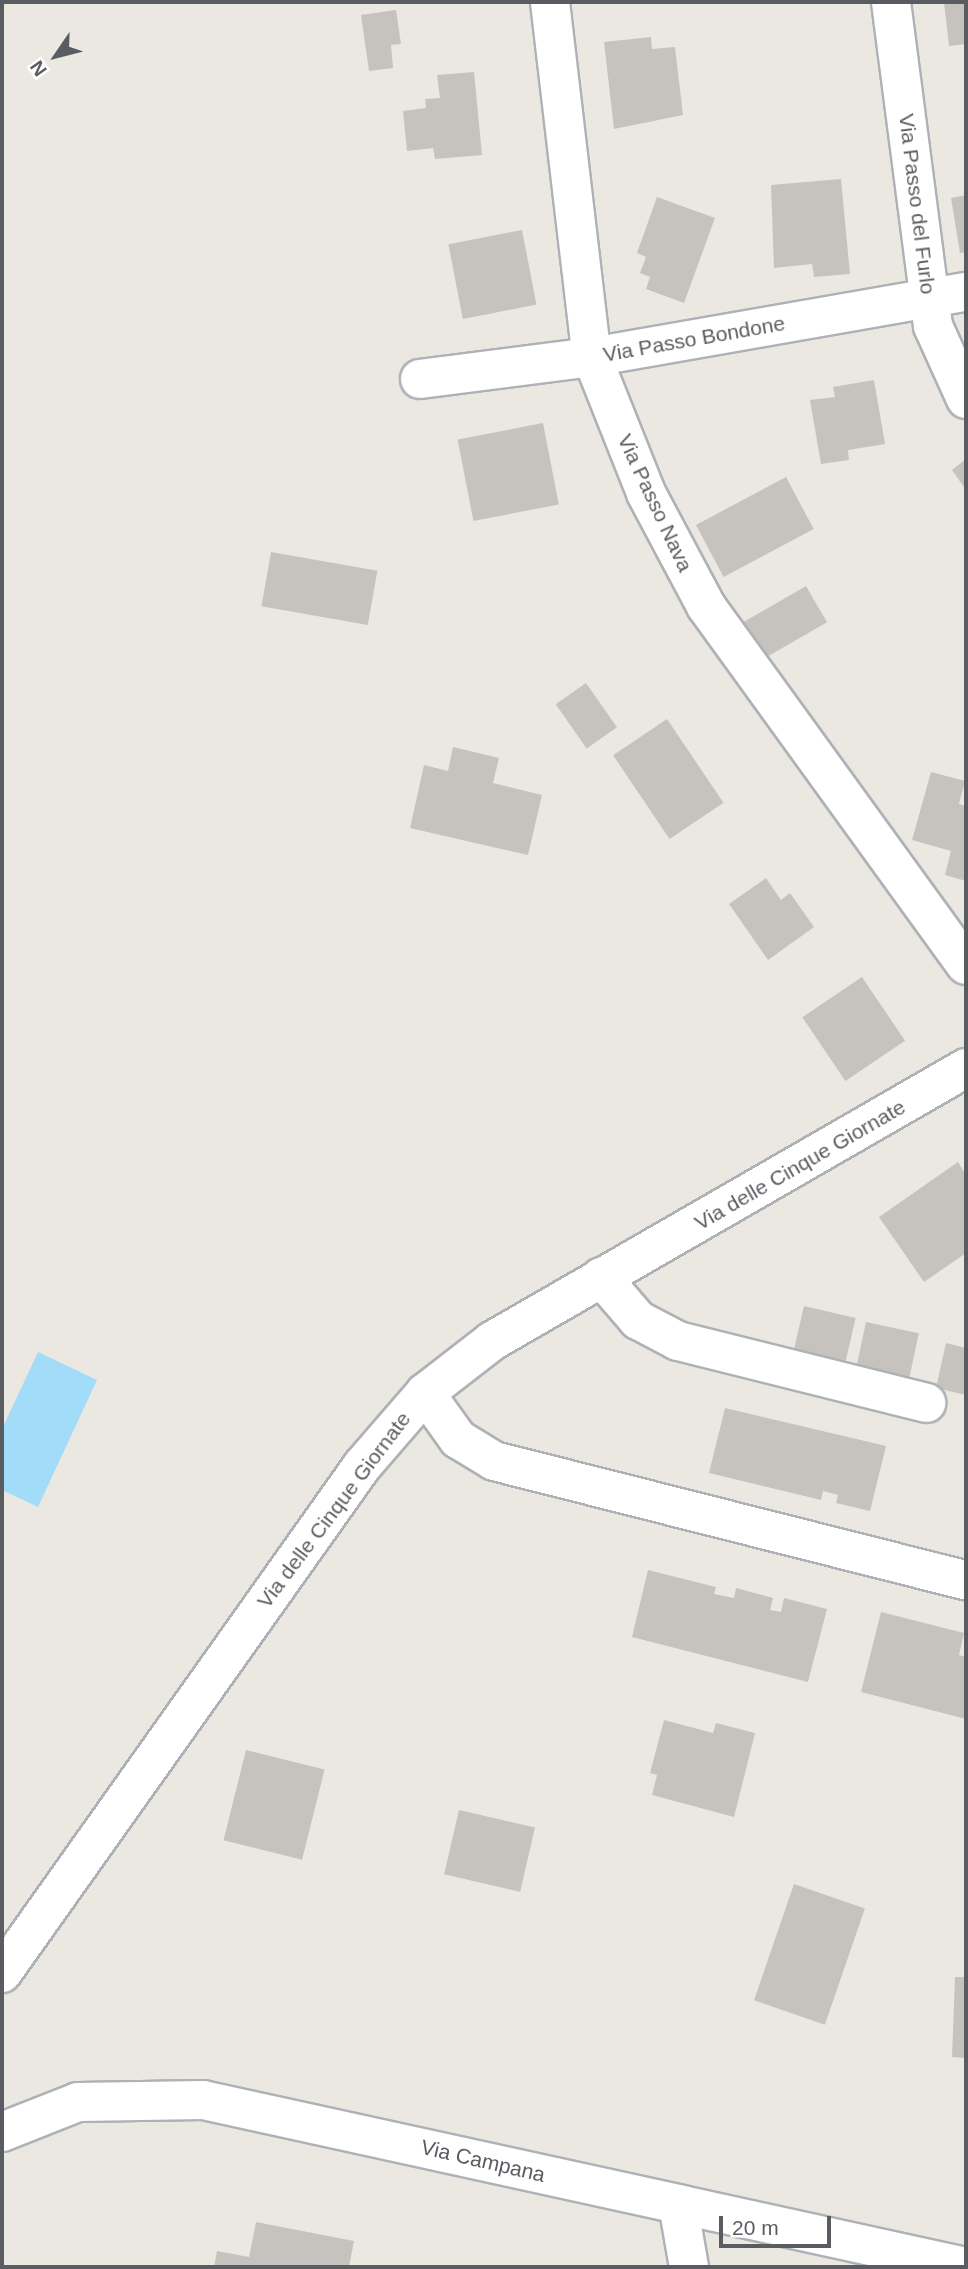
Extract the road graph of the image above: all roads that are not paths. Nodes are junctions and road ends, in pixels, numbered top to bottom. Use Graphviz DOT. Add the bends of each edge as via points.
graph roads {
  1 [pos="550,2"];
  2 [pos="891,2"];
  3 [pos="966,292"];
  4 [pos="928,298"];
  5 [pos="592,357"];
  6 [pos="420,379"];
  7 [pos="966,399"];
  8 [pos="966,965"];
  9 [pos="966,1068"];
  10 [pos="601,1277"];
  11 [pos="425,1393"];
  12 [pos="926,1402"];
  13 [pos="966,1580"];
  14 [pos="2,1973"];
  15 [pos="7,2120"];
  16 [pos="678,2204"];
  17 [pos="689,2267"];
  18 [pos="966,2267"];
  1 -- 5 [label="street, Via Passo Nava"];
  2 -- 4 [label="street, Via Passo del Furlo"];
  3 -- 4 [label="street, Via Passo Bondone"];
  4 -- 5 [label="street, Via Passo Bondone"];
  4 -- 7 [label="street, Via Passo del Furlo" via="939,346"];
  5 -- 6 [label="street, Via Passo Bondone"];
  5 -- 8 [label="street, Via Passo Nava" via="649,502 694,586"];
  9 -- 10 [label="street, Via delle Cinque Giornate"];
  10 -- 11 [label="street, Via delle Cinque Giornate" via="468,1357"];
  10 -- 12 [label="street" via="638,1320 678,1340"];
  11 -- 13 [label="street" via="458,1439 494,1461"];
  11 -- 14 [label="street, Via delle Cinque Giornate" via="362,1466"];
  15 -- 16 [label="street, Via Campana" via="78,2102 203,2100"];
  16 -- 17 [label="street"];
  16 -- 18 [label="street, Via Campana"];
}
